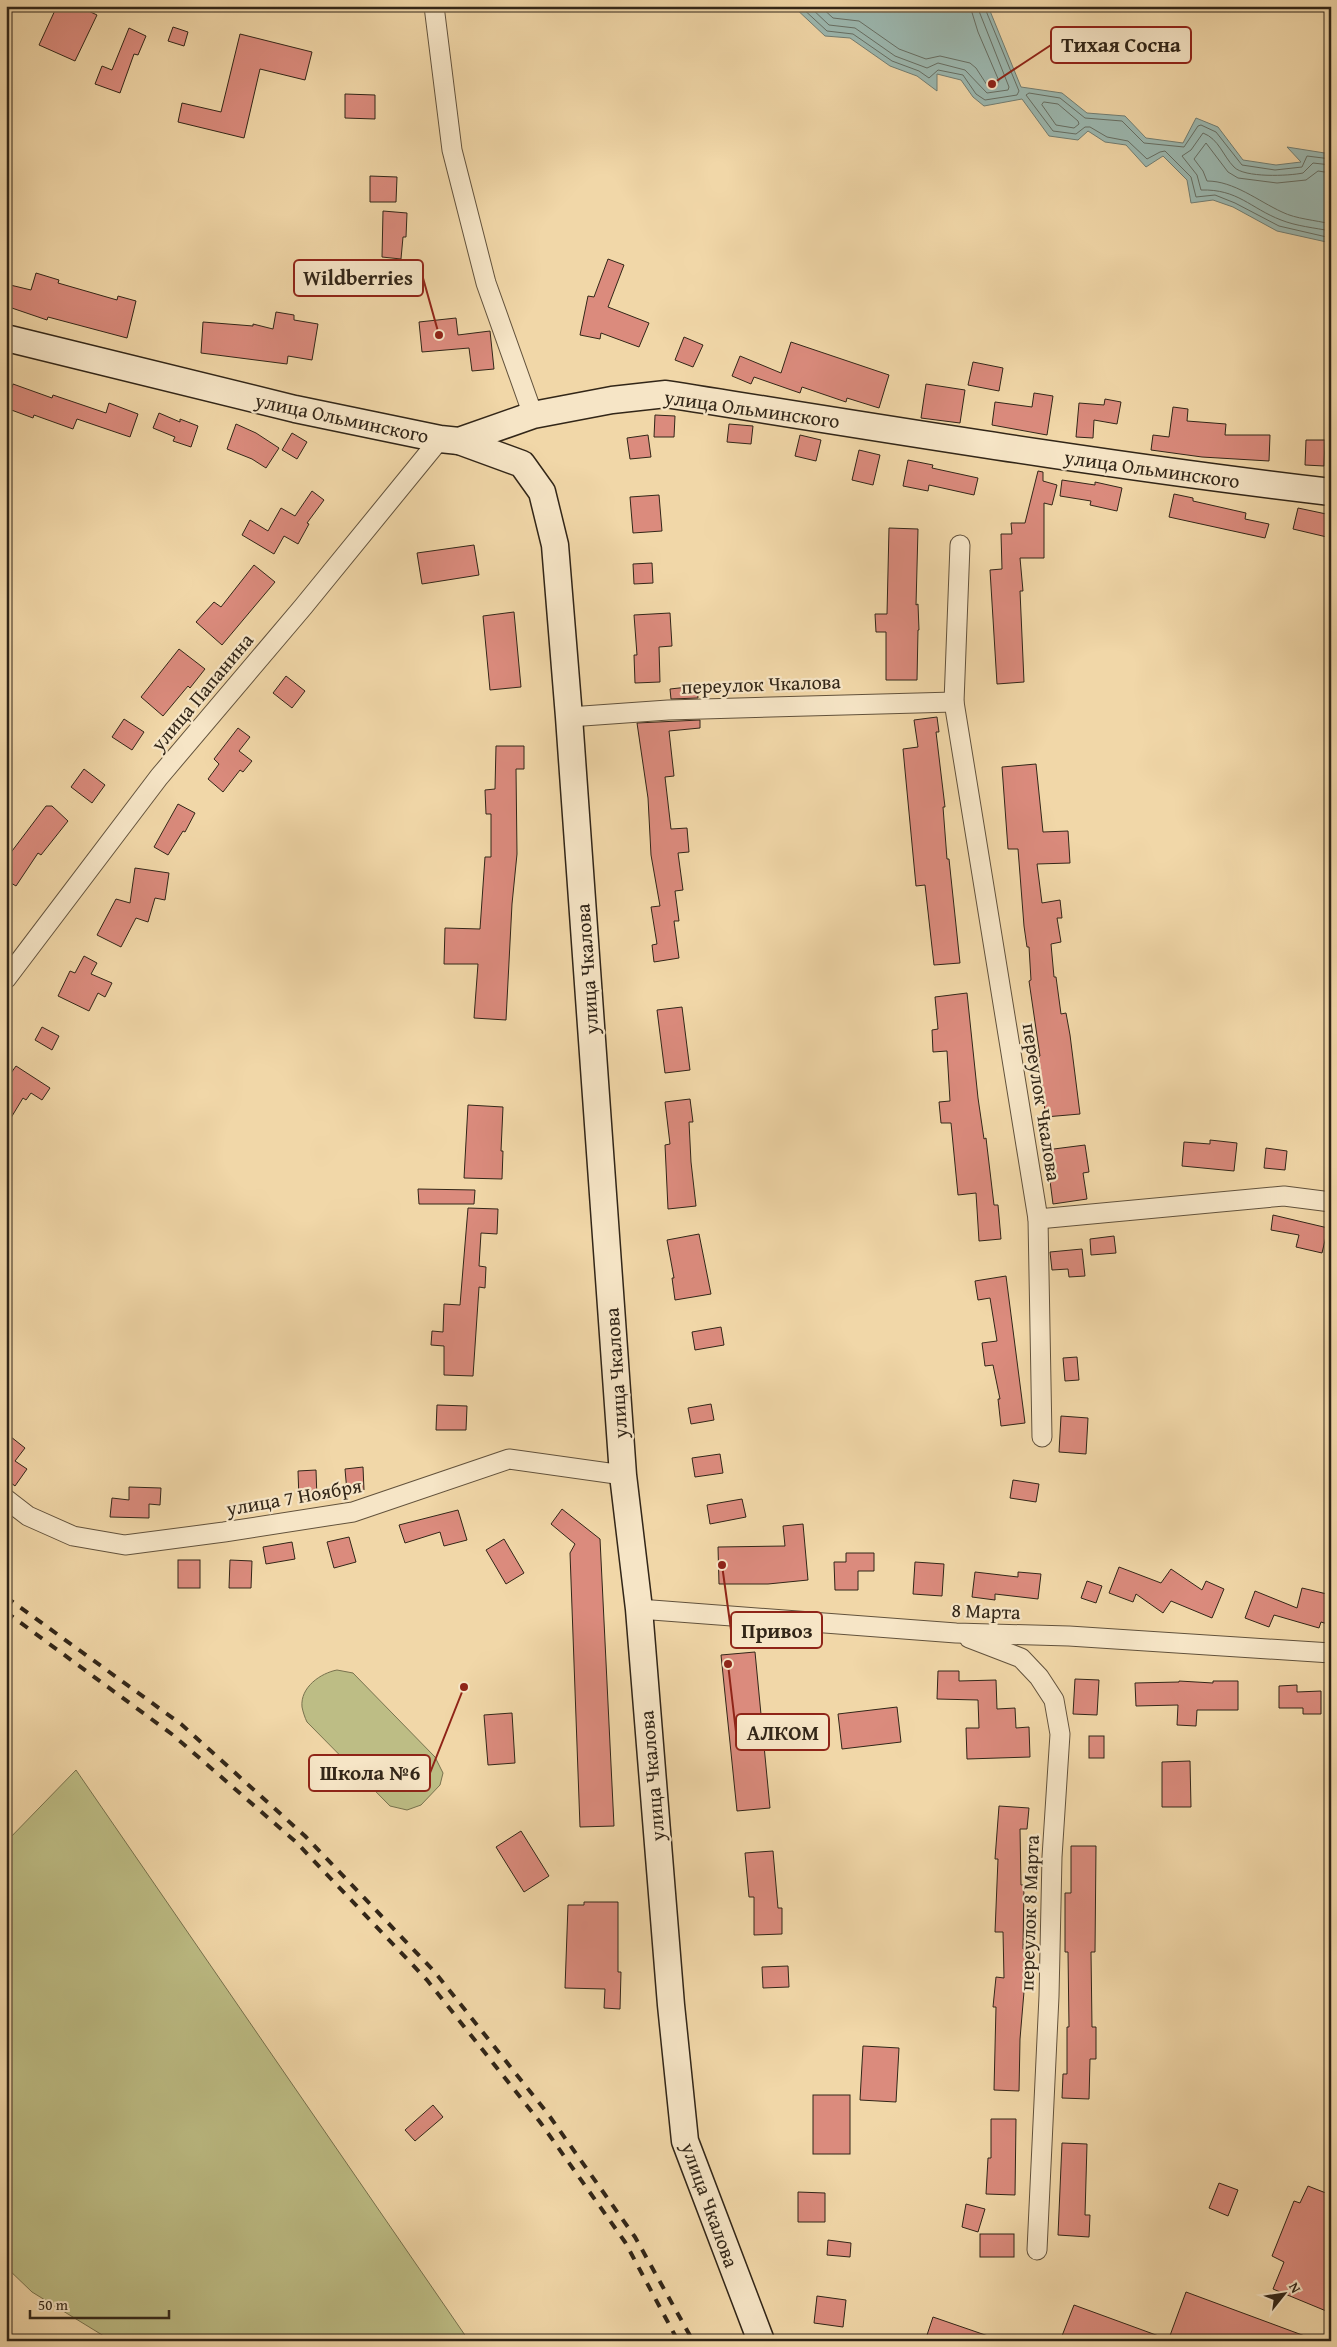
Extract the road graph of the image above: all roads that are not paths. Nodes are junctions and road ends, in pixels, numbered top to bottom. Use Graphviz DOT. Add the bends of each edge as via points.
graph roads {
  1 [pos="434,6"];
  2 [pos="6,338"];
  3 [pos="533,415"];
  4 [pos="449,440"];
  5 [pos="1331,492"];
  6 [pos="960,545"];
  7 [pos="954,702"];
  8 [pos="569,717"];
  9 [pos="6,979"];
  10 [pos="1331,1202"];
  11 [pos="1038,1218"];
  12 [pos="1042,1437"];
  13 [pos="623,1475"];
  14 [pos="6,1499"];
  15 [pos="639,1609"];
  16 [pos="956,1633"];
  17 [pos="1331,1653"];
  18 [pos="1037,2250"];
  19 [pos="761,2341"];
  1 -- 3 [label="street" via="452,150 486,283"];
  2 -- 4 [label="street, улица Ольминского" via="295,409"];
  3 -- 4 [label="street, улица Ольминского"];
  3 -- 5 [label="street, улица Ольминского" via="666,394 996,447"];
  4 -- 8 [label="street, улица Чкалова" via="522,464 542,492 555,546"];
  4 -- 9 [label="street, улица Папанина" via="160,777"];
  6 -- 7 [label="street, переулок Чкалова"];
  7 -- 8 [label="street, переулок Чкалова" via="668,710"];
  7 -- 11 [label="street, переулок Чкалова"];
  8 -- 13 [label="street, улица Чкалова"];
  10 -- 11 [label="street" via="1284,1196"];
  11 -- 12 [label="street, переулок Чкалова"];
  13 -- 14 [label="street, улица 7 Ноября" via="509,1459 353,1512 125,1545 73,1536 28,1516"];
  13 -- 15 [label="street, улица Чкалова"];
  15 -- 16 [label="street, 8 Марта"];
  15 -- 19 [label="street, улица Чкалова" via="685,2141"];
  16 -- 17 [label="street, 8 Марта" via="1069,1636"];
  16 -- 18 [label="street, переулок 8 Марта" via="1021,1658 1040,1677 1054,1700 1060,1734 1052,1857"];
}
